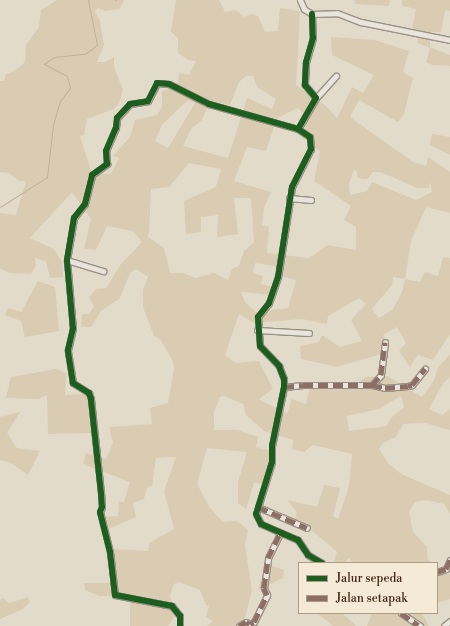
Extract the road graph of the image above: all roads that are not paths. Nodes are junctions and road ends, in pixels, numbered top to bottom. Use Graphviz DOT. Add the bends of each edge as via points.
graph roads {
  1 [pos="300,0"];
  2 [pos="312,14"];
  3 [pos="450,40"];
  4 [pos="336,76"];
  5 [pos="316,98"];
  6 [pos="298,129"];
  7 [pos="289,198"];
  8 [pos="311,200"];
  9 [pos="67,260"];
  10 [pos="103,271"];
  11 [pos="257,330"];
  12 [pos="309,333"];
  13 [pos="385,342"];
  14 [pos="425,369"];
  15 [pos="372,385"];
  16 [pos="284,387"];
  17 [pos="258,507"];
  18 [pos="307,528"];
  19 [pos="280,533"];
  20 [pos="450,560"];
  21 [pos="320,562"];
  22 [pos="438,572"];
  23 [pos="402,614"];
  24 [pos="450,621"];
  25 [pos="180,626"];
  26 [pos="239,626"];
  27 [pos="420,626"];
  28 [pos="444,626"];
  1 -- 2 [label="street" via="304,9"];
  2 -- 3 [label="street" via="337,13 361,22"];
  2 -- 5 [label="street" via="313,38 306,63 306,85"];
  4 -- 5 [label="street"];
  5 -- 6 [label="street"];
  6 -- 7 [label="street" via="310,138 311,149"];
  6 -- 9 [label="street" via="208,104 169,84 156,83 148,101 130,104 117,118 116,128 106,151 107,164 92,175 85,204 74,218"];
  7 -- 8 [label="street"];
  7 -- 11 [label="street" via="278,277 269,303 260,313"];
  9 -- 10 [label="street"];
  9 -- 25 [label="street" via="73,329 68,350 72,378 75,386 89,393 91,398 102,500 100,512 110,552 115,595 172,606 180,616"];
  11 -- 12 [label="street"];
  11 -- 16 [label="street" via="260,346 278,366 284,379"];
  13 -- 15 [label="street" via="381,375"];
  14 -- 15 [label="street" via="412,385 385,388"];
  15 -- 16 [label="street"];
  16 -- 17 [label="street" via="272,446 272,462"];
  17 -- 18 [label="street"];
  17 -- 19 [label="street" via="257,520"];
  19 -- 21 [label="street" via="298,540 308,555"];
  19 -- 26 [label="street" via="268,558 264,588 267,595 254,622 246,622"];
  20 -- 22 [label="street" via="446,569"];
  23 -- 27 [label="street"];
  24 -- 28 [label="street"];
}
